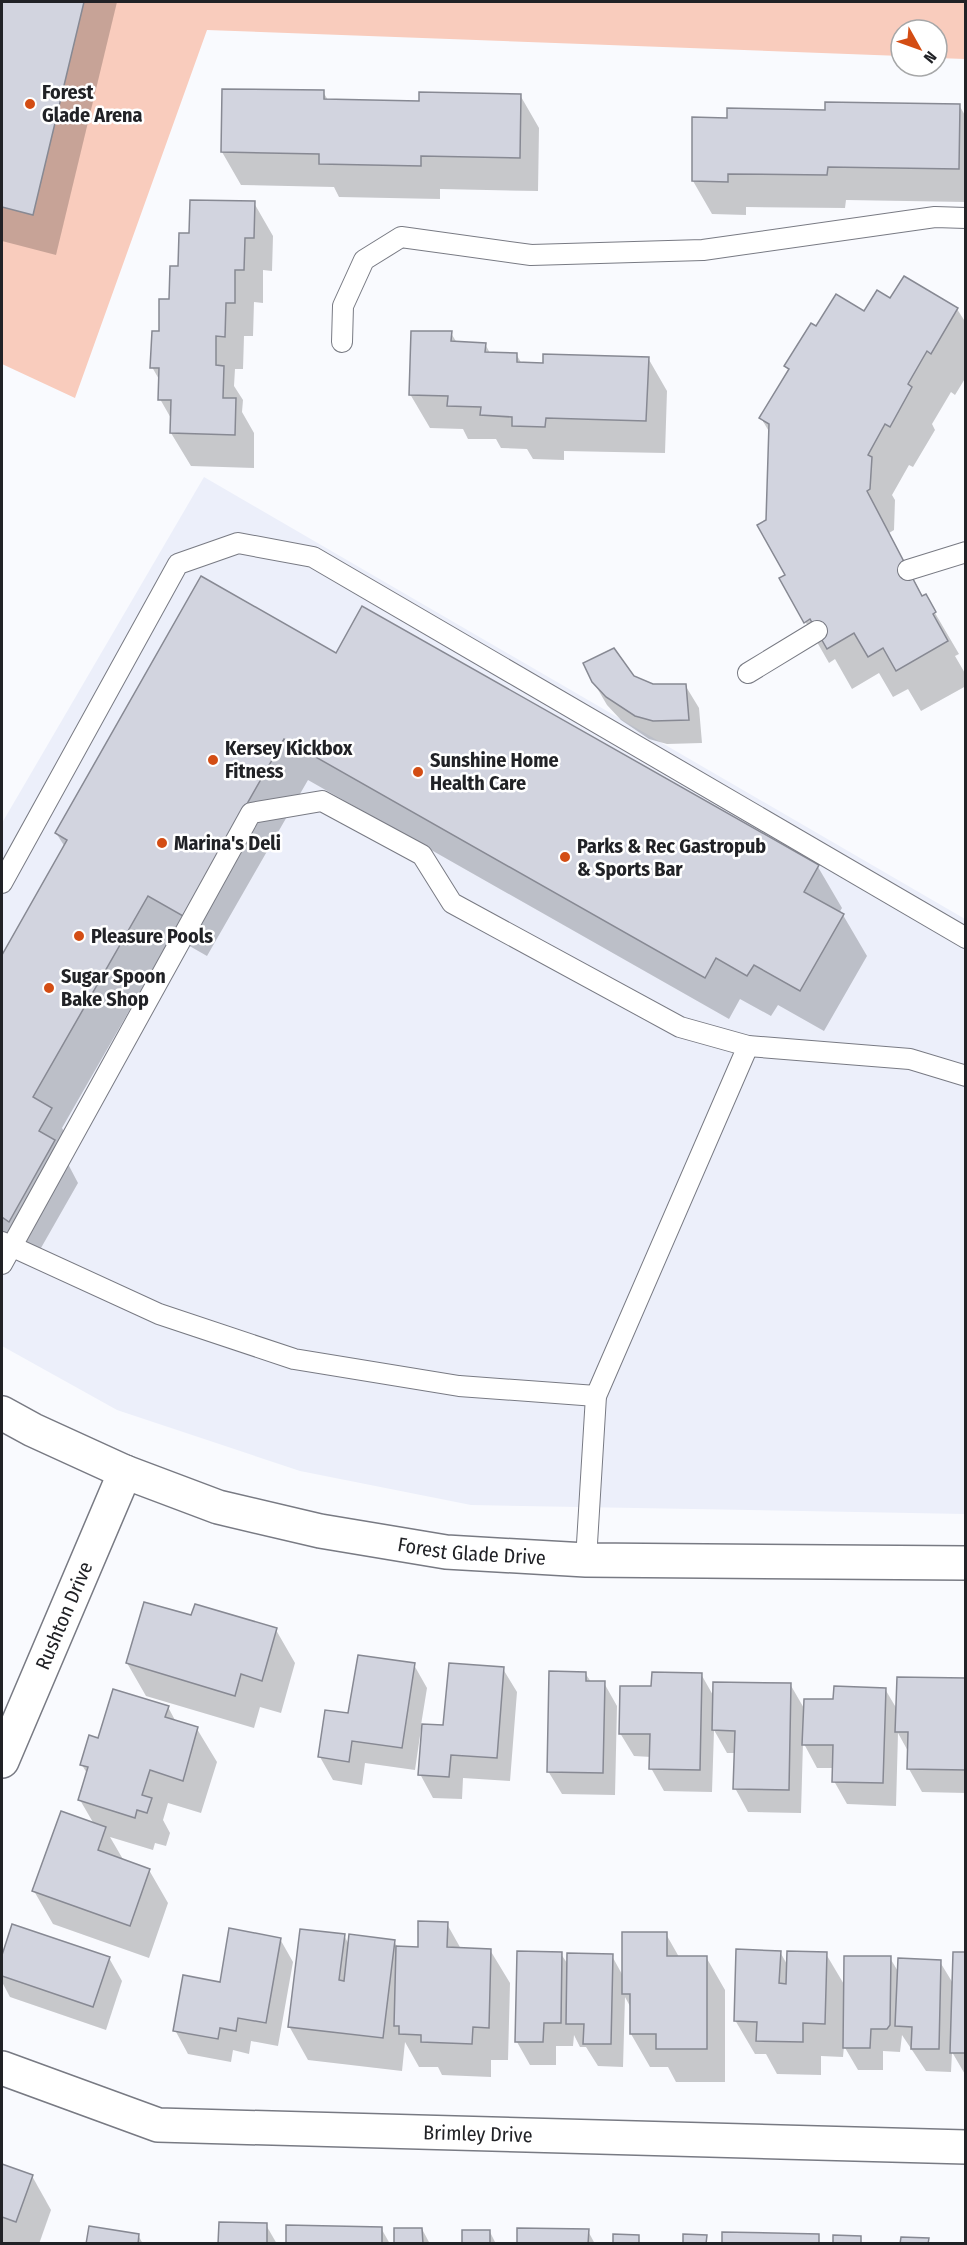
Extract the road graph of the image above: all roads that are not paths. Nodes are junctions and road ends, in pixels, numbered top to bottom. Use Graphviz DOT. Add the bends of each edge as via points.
graph roads {
  1 [pos="966,218"];
  2 [pos="342,342"];
  3 [pos="966,552"];
  4 [pos="908,570"];
  5 [pos="817,631"];
  6 [pos="748,673"];
  7 [pos="2,883"];
  8 [pos="966,938"];
  9 [pos="748,1046"];
  10 [pos="966,1076"];
  11 [pos="5,1251"];
  12 [pos="596,1396"];
  13 [pos="2,1413"];
  14 [pos="125,1472"];
  15 [pos="586,1560"];
  16 [pos="966,1563"];
  17 [pos="2,1761"];
  18 [pos="2,2068"];
  19 [pos="966,2147"];
  1 -- 2 [label="lane" via="935,217 703,249 643,252 531,255 401,237 364,260 343,306"];
  3 -- 4 [label="lane"];
  5 -- 6 [label="lane"];
  7 -- 8 [label="lane" via="178,564 238,543 313,557"];
  9 -- 10 [label="lane" via="910,1059"];
  9 -- 11 [label="lane" via="680,1027 452,903 422,855 322,801 251,813"];
  9 -- 12 [label="lane"];
  11 -- 12 [label="lane" via="159,1314 294,1359 459,1386"];
  12 -- 15 [label="lane"];
  13 -- 14 [label="street, Forest Glade Drive"];
  14 -- 15 [label="street, Forest Glade Drive" via="218,1507 320,1531 446,1552"];
  14 -- 17 [label="street, Rushton Drive"];
  15 -- 16 [label="street, Forest Glade Drive"];
  18 -- 19 [label="street, Brimley Drive" via="158,2125"];
}
